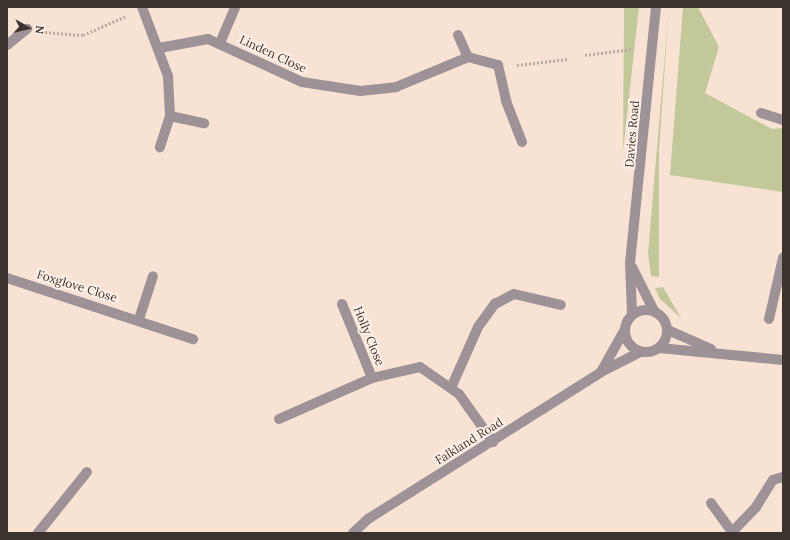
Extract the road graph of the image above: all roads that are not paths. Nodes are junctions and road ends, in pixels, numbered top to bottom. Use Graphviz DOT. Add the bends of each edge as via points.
graph roads {
  1 [pos="235,7"];
  2 [pos="656,7"];
  3 [pos="142,8"];
  4 [pos="27,29"];
  5 [pos="458,35"];
  6 [pos="220,43"];
  7 [pos="7,45"];
  8 [pos="159,48"];
  9 [pos="468,57"];
  10 [pos="761,113"];
  11 [pos="170,116"];
  12 [pos="783,120"];
  13 [pos="204,124"];
  14 [pos="522,142"];
  15 [pos="160,147"];
  16 [pos="783,258"];
  17 [pos="630,263"];
  18 [pos="153,276"];
  19 [pos="7,278"];
  20 [pos="342,304"];
  21 [pos="561,306"];
  22 [pos="654,311"];
  23 [pos="632,314"];
  24 [pos="139,319"];
  25 [pos="769,319"];
  26 [pos="668,330"];
  27 [pos="624,331"];
  28 [pos="193,339"];
  29 [pos="659,348"];
  30 [pos="640,352"];
  31 [pos="719,353"];
  32 [pos="783,360"];
  33 [pos="601,372"];
  34 [pos="372,378"];
  35 [pos="451,388"];
  36 [pos="279,419"];
  37 [pos="493,442"];
  38 [pos="86,472"];
  39 [pos="783,477"];
  40 [pos="711,504"];
  41 [pos="733,531"];
  42 [pos="38,533"];
  43 [pos="353,533"];
  1 -- 6 [label="street"];
  2 -- 17 [label="street, Davies Road"];
  3 -- 8 [label="street"];
  4 -- 7 [label="street"];
  5 -- 9 [label="street"];
  6 -- 8 [label="street, Linden Close" via="196,40"];
  6 -- 9 [label="street, Linden Close" via="302,82 360,91 396,87"];
  8 -- 11 [label="street" via="168,76"];
  9 -- 14 [label="street" via="498,65 506,101"];
  10 -- 12 [label="street"];
  11 -- 13 [label="street"];
  11 -- 15 [label="street"];
  16 -- 25 [label="street"];
  17 -- 22 [label="street"];
  17 -- 23 [label="street, Davies Road"];
  18 -- 24 [label="street"];
  19 -- 24 [label="street, Foxglove Close"];
  20 -- 34 [label="street, Holly Close"];
  21 -- 35 [label="street" via="514,294 495,304 478,327"];
  22 -- 23 [label="street" via="639,310"];
  22 -- 26 [label="street" via="664,319"];
  23 -- 27 [label="street, Davies Road"];
  24 -- 28 [label="street, Foxglove Close"];
  26 -- 29 [label="street"];
  26 -- 31 [label="street"];
  27 -- 30 [label="street" via="630,346"];
  27 -- 33 [label="street, Falkland Road"];
  29 -- 30 [label="street"];
  29 -- 31 [label="street"];
  30 -- 33 [label="street, Falkland Road"];
  31 -- 32 [label="street"];
  33 -- 37 [label="street, Falkland Road"];
  34 -- 35 [label="street, Holly Close" via="420,367"];
  34 -- 36 [label="street, Holly Close"];
  35 -- 37 [label="street, Holly Close"];
  37 -- 43 [label="street, Falkland Road" via="368,519"];
  38 -- 42 [label="street"];
  39 -- 41 [label="street" via="773,480 756,507"];
  40 -- 41 [label="street"];
}
